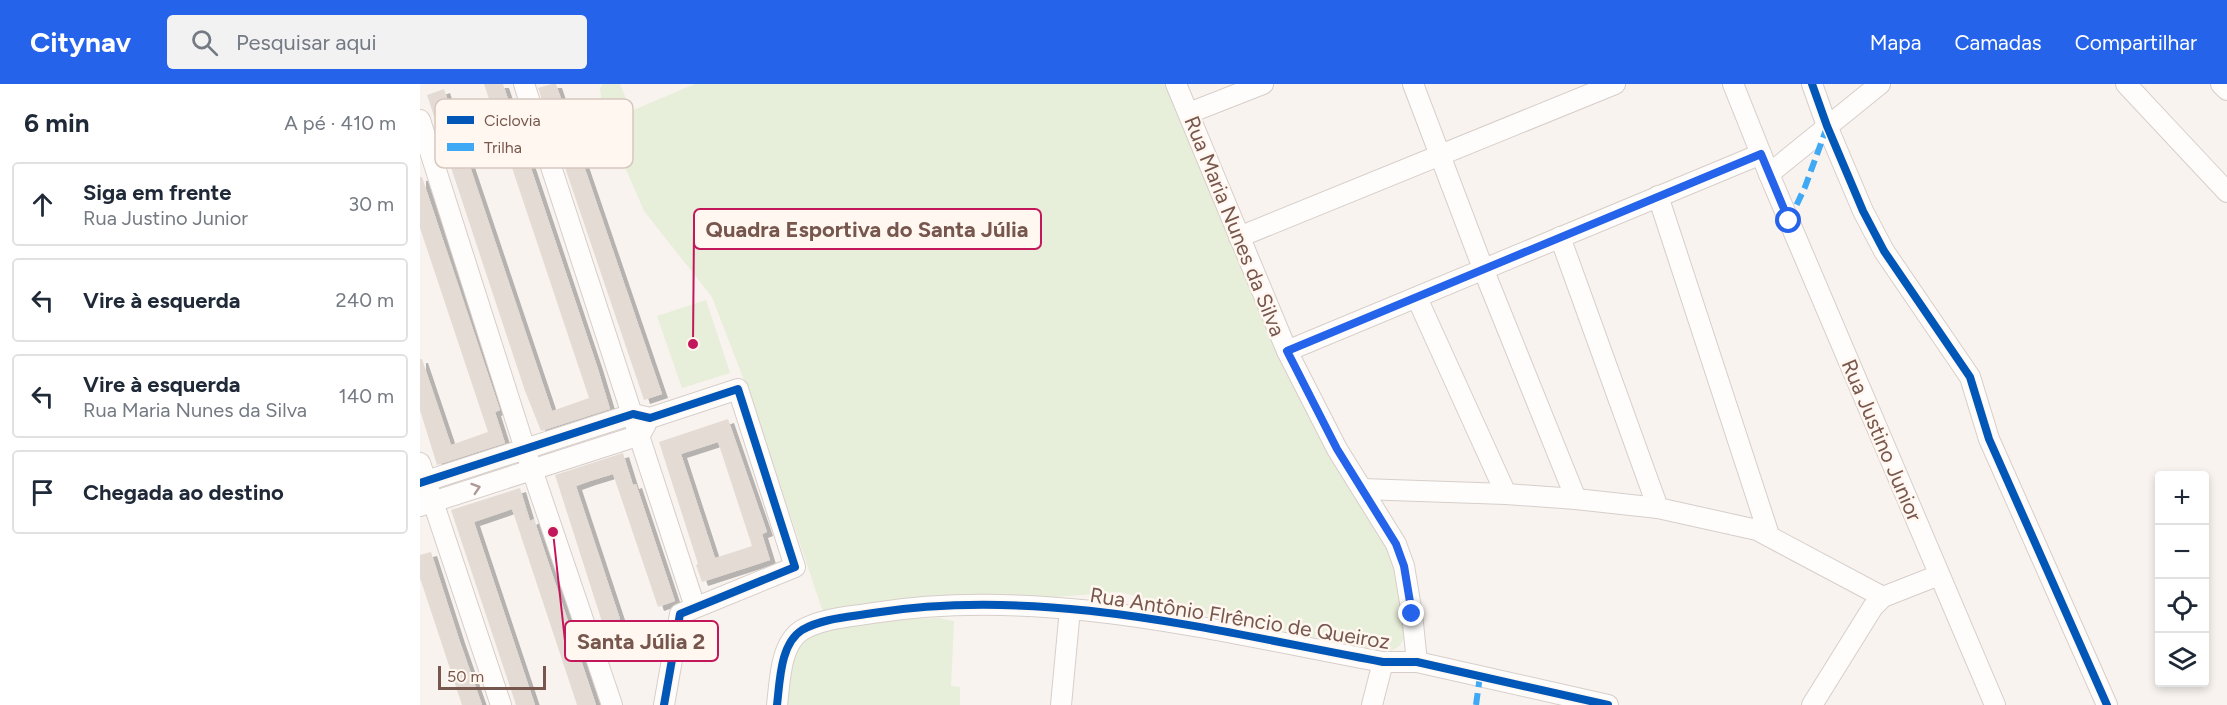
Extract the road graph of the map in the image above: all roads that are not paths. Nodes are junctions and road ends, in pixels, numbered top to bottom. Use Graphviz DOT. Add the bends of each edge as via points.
graph roads {
  1 [pos="524,84"];
  2 [pos="1176,84"];
  3 [pos="1263,84"];
  4 [pos="1413,84"];
  5 [pos="1616,84"];
  6 [pos="1733,84"];
  7 [pos="1812,84"];
  8 [pos="1880,84"];
  9 [pos="2126,84"];
  10 [pos="2221,84"];
  11 [pos="2227,90"];
  12 [pos="529,99"];
  13 [pos="1189,113"];
  14 [pos="420,120"];
  15 [pos="1827,126"];
  16 [pos="1761,154"];
  17 [pos="1440,155"];
  18 [pos="435,167"];
  19 [pos="435,168"];
  20 [pos="553,168"];
  21 [pos="1770,174"];
  22 [pos="2227,192"];
  23 [pos="1658,196"];
  24 [pos="1239,237"];
  25 [pos="1560,237"];
  26 [pos="1484,271"];
  27 [pos="1417,298"];
  28 [pos="1287,351"];
  29 [pos="641,422"];
  30 [pos="525,449"];
  31 [pos="532,470"];
  32 [pos="422,476"];
  33 [pos="1362,489"];
  34 [pos="1506,494"];
  35 [pos="1576,499"];
  36 [pos="426,504"];
  37 [pos="1658,508"];
  38 [pos="1769,535"];
  39 [pos="1939,575"];
  40 [pos="1883,597"];
  41 [pos="695,607"];
  42 [pos="1070,609"];
  43 [pos="1383,662"];
  44 [pos="1417,662"];
  45 [pos="1571,700"];
  46 [pos="501,705"];
  47 [pos="612,705"];
  48 [pos="664,705"];
  49 [pos="777,705"];
  50 [pos="1061,705"];
  51 [pos="1372,705"];
  52 [pos="1608,705"];
  53 [pos="1812,705"];
  54 [pos="1995,705"];
  55 [pos="2107,705"];
  1 -- 12 [label="street"];
  2 -- 13 [label="street, Rua Maria Nunes da Silva"];
  3 -- 13 [label="street"];
  4 -- 17 [label="street"];
  5 -- 17 [label="street"];
  6 -- 16 [label="street, Rua Justino Junior"];
  7 -- 15 [label="street"];
  8 -- 15 [label="street"];
  9 -- 22 [label="street"];
  10 -- 11 [label="street"];
  13 -- 24 [label="street, Rua Maria Nunes da Silva"];
  14 -- 18 [label="street"];
  15 -- 21 [label="street"];
  15 -- 55 [label="street" via="1884,251 1970,377 1989,439"];
  16 -- 21 [label="street, Rua Justino Junior"];
  16 -- 23 [label="street"];
  17 -- 24 [label="street"];
  17 -- 26 [label="street"];
  19 -- 30 [label="street"];
  20 -- 29 [label="street"];
  21 -- 39 [label="street, Rua Justino Junior"];
  23 -- 25 [label="street"];
  23 -- 38 [label="street"];
  24 -- 28 [label="street, Rua Maria Nunes da Silva"];
  25 -- 26 [label="street"];
  25 -- 37 [label="street"];
  26 -- 27 [label="street"];
  26 -- 35 [label="street"];
  27 -- 28 [label="street"];
  27 -- 34 [label="street"];
  28 -- 33 [label="street, Rua Maria Nunes da Silva"];
  29 -- 30 [label="street"];
  29 -- 31 [label="street"];
  29 -- 41 [label="street"];
  29 -- 41 [label="street" via="738,389 795,567"];
  30 -- 31 [label="street"];
  30 -- 32 [label="street"];
  36 -- 31 [label="street, one-way"];
  31 -- 47 [label="street"];
  32 -- 36 [label="street"];
  33 -- 34 [label="street"];
  33 -- 44 [label="street, Rua Maria Nunes da Silva" via="1389,532 1404,566"];
  34 -- 35 [label="street"];
  35 -- 37 [label="street"];
  36 -- 46 [label="street"];
  37 -- 38 [label="street"];
  38 -- 40 [label="street"];
  39 -- 40 [label="street"];
  39 -- 54 [label="street, Rua Justino Junior"];
  40 -- 53 [label="street"];
  41 -- 48 [label="street" via="680,614"];
  42 -- 43 [label="street, Rua Antônio Flrêncio de Queiroz" via="1106,612"];
  42 -- 49 [label="street, Rua Antônio Flrêncio de Queiroz" via="986,604 899,609 822,622 801,631 787,647"];
  42 -- 50 [label="street"];
  43 -- 44 [label="street, Rua Antônio Flrêncio de Queiroz"];
  43 -- 51 [label="street"];
  44 -- 45 [label="street, Rua Antônio Flrêncio de Queiroz"];
  45 -- 52 [label="street, Rua Antônio Flrêncio de Queiroz"];
}
